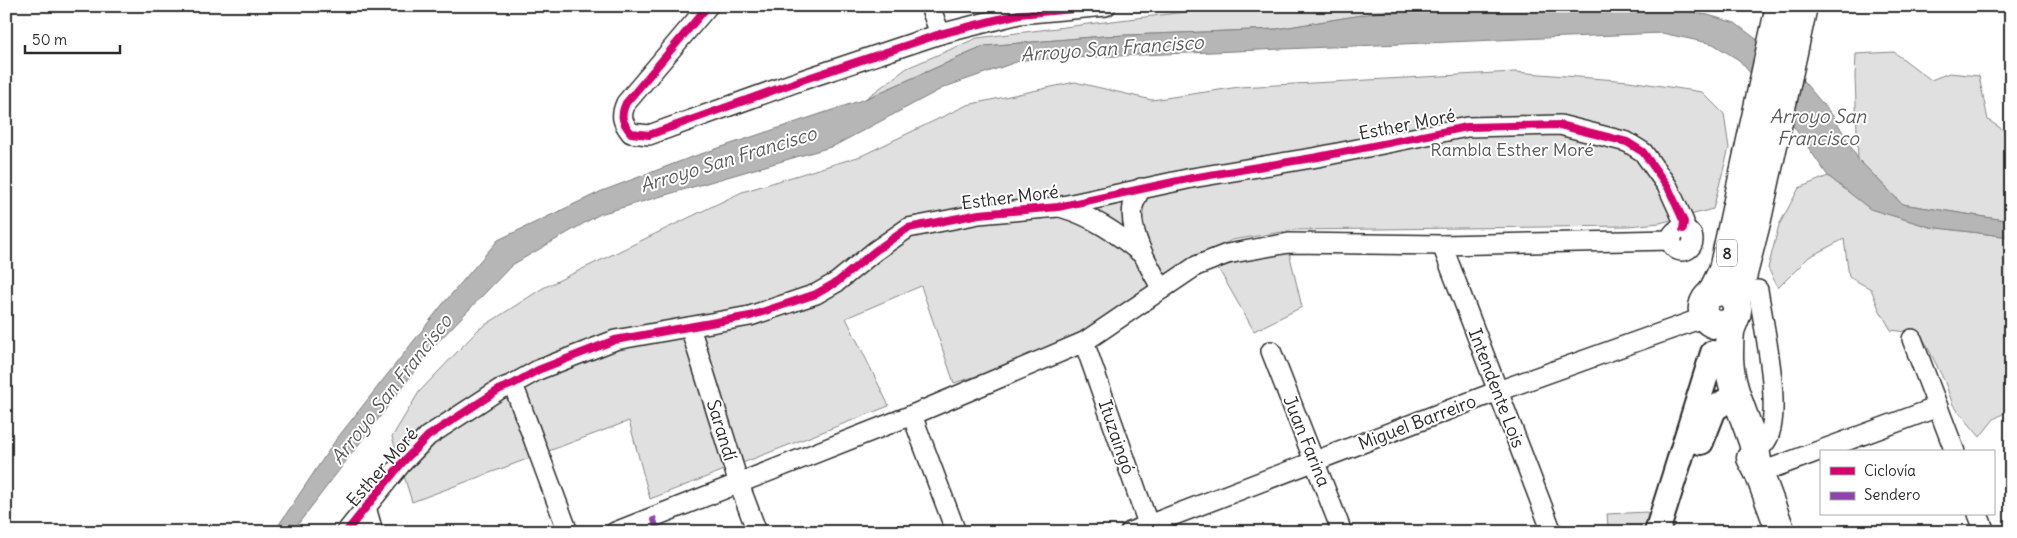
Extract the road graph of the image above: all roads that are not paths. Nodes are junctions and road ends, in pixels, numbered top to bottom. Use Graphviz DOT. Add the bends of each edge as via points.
graph roads {
  1 [pos="708,6"];
  2 [pos="930,6"];
  3 [pos="1106,6"];
  4 [pos="1084,7"];
  5 [pos="1791,10"];
  6 [pos="940,34"];
  7 [pos="1141,188"];
  8 [pos="1058,207"];
  9 [pos="1442,244"];
  10 [pos="1142,254"];
  11 [pos="1162,289"];
  12 [pos="1726,307"];
  13 [pos="690,327"];
  14 [pos="1912,339"];
  15 [pos="1084,342"];
  16 [pos="1271,351"];
  17 [pos="1714,353"];
  18 [pos="513,384"];
  19 [pos="1498,390"];
  20 [pos="1730,398"];
  21 [pos="1938,407"];
  22 [pos="912,415"];
  23 [pos="1954,450"];
  24 [pos="1314,461"];
  25 [pos="1757,462"];
  26 [pos="1684,469"];
  27 [pos="739,484"];
  28 [pos="366,506"];
  29 [pos="1979,516"];
  30 [pos="655,525"];
  31 [pos="1149,528"];
  32 [pos="346,532"];
  33 [pos="374,532"];
  34 [pos="568,532"];
  35 [pos="615,532"];
  36 [pos="757,532"];
  37 [pos="956,532"];
  38 [pos="1130,532"];
  39 [pos="1342,532"];
  40 [pos="1552,532"];
  41 [pos="1657,532"];
  42 [pos="1672,532"];
  43 [pos="1781,532"];
  44 [pos="1985,532"];
  1 -- 6 [label="street" via="626,103 622,112 623,124 631,133 649,135"];
  2 -- 6 [label="street"];
  3 -- 4 [label="street"];
  4 -- 6 [label="street" via="1019,14"];
  5 -- 12 [label="highway, 8" via="1747,215 1723,270"];
  7 -- 8 [label="street, Esther Moré"];
  7 -- 9 [label="street, Esther Moré" via="1467,127 1560,126 1627,142 1644,152 1668,187 1684,222 1677,235"];
  7 -- 10 [label="street, Esther Moré" via="1133,207"];
  8 -- 10 [label="street, Esther Moré" via="1099,222"];
  8 -- 13 [label="street, Esther Moré" via="979,214 908,228 816,294 750,316"];
  9 -- 11 [label="street, Esther Moré" via="1289,243 1212,259"];
  9 -- 19 [label="street, Intendente Lois"];
  10 -- 11 [label="street, Esther Moré"];
  11 -- 15 [label="street, Esther Moré"];
  12 -- 17 [label="highway, 8"];
  12 -- 19 [label="street, Miguel Barreiro"];
  12 -- 20 [label="highway, 8" via="1730,332"];
  12 -- 25 [label="street" via="1773,377 1772,428"];
  13 -- 18 [label="street, Esther Moré" via="615,340 538,370"];
  13 -- 27 [label="street, Sarandí"];
  14 -- 21 [label="street"];
  15 -- 22 [label="street, Esther Moré"];
  15 -- 31 [label="street, Ituzaingó"];
  16 -- 24 [label="street, Juan Farina"];
  17 -- 20 [label="highway, 8"];
  17 -- 26 [label="main road"];
  18 -- 28 [label="street, Esther Moré" via="500,389 428,436"];
  18 -- 34 [label="street"];
  19 -- 24 [label="street, Miguel Barreiro"];
  19 -- 40 [label="street, Intendente Lois"];
  20 -- 25 [label="highway, 8"];
  20 -- 26 [label="main road" via="1714,409"];
  21 -- 23 [label="street"];
  21 -- 25 [label="street"];
  22 -- 27 [label="street, Esther Moré"];
  22 -- 37 [label="street"];
  24 -- 31 [label="street, Miguel Barreiro"];
  24 -- 39 [label="street, Juan Farina"];
  25 -- 43 [label="highway, 8"];
  26 -- 41 [label="main road"];
  26 -- 42 [label="main road"];
  27 -- 30 [label="street, Esther Moré"];
  27 -- 36 [label="street, Sarandí"];
  28 -- 32 [label="street, Esther Moré"];
  28 -- 33 [label="street"];
  29 -- 44 [label="street"];
  30 -- 35 [label="street, Esther Moré"];
  31 -- 38 [label="street, Miguel Barreiro"];
}
